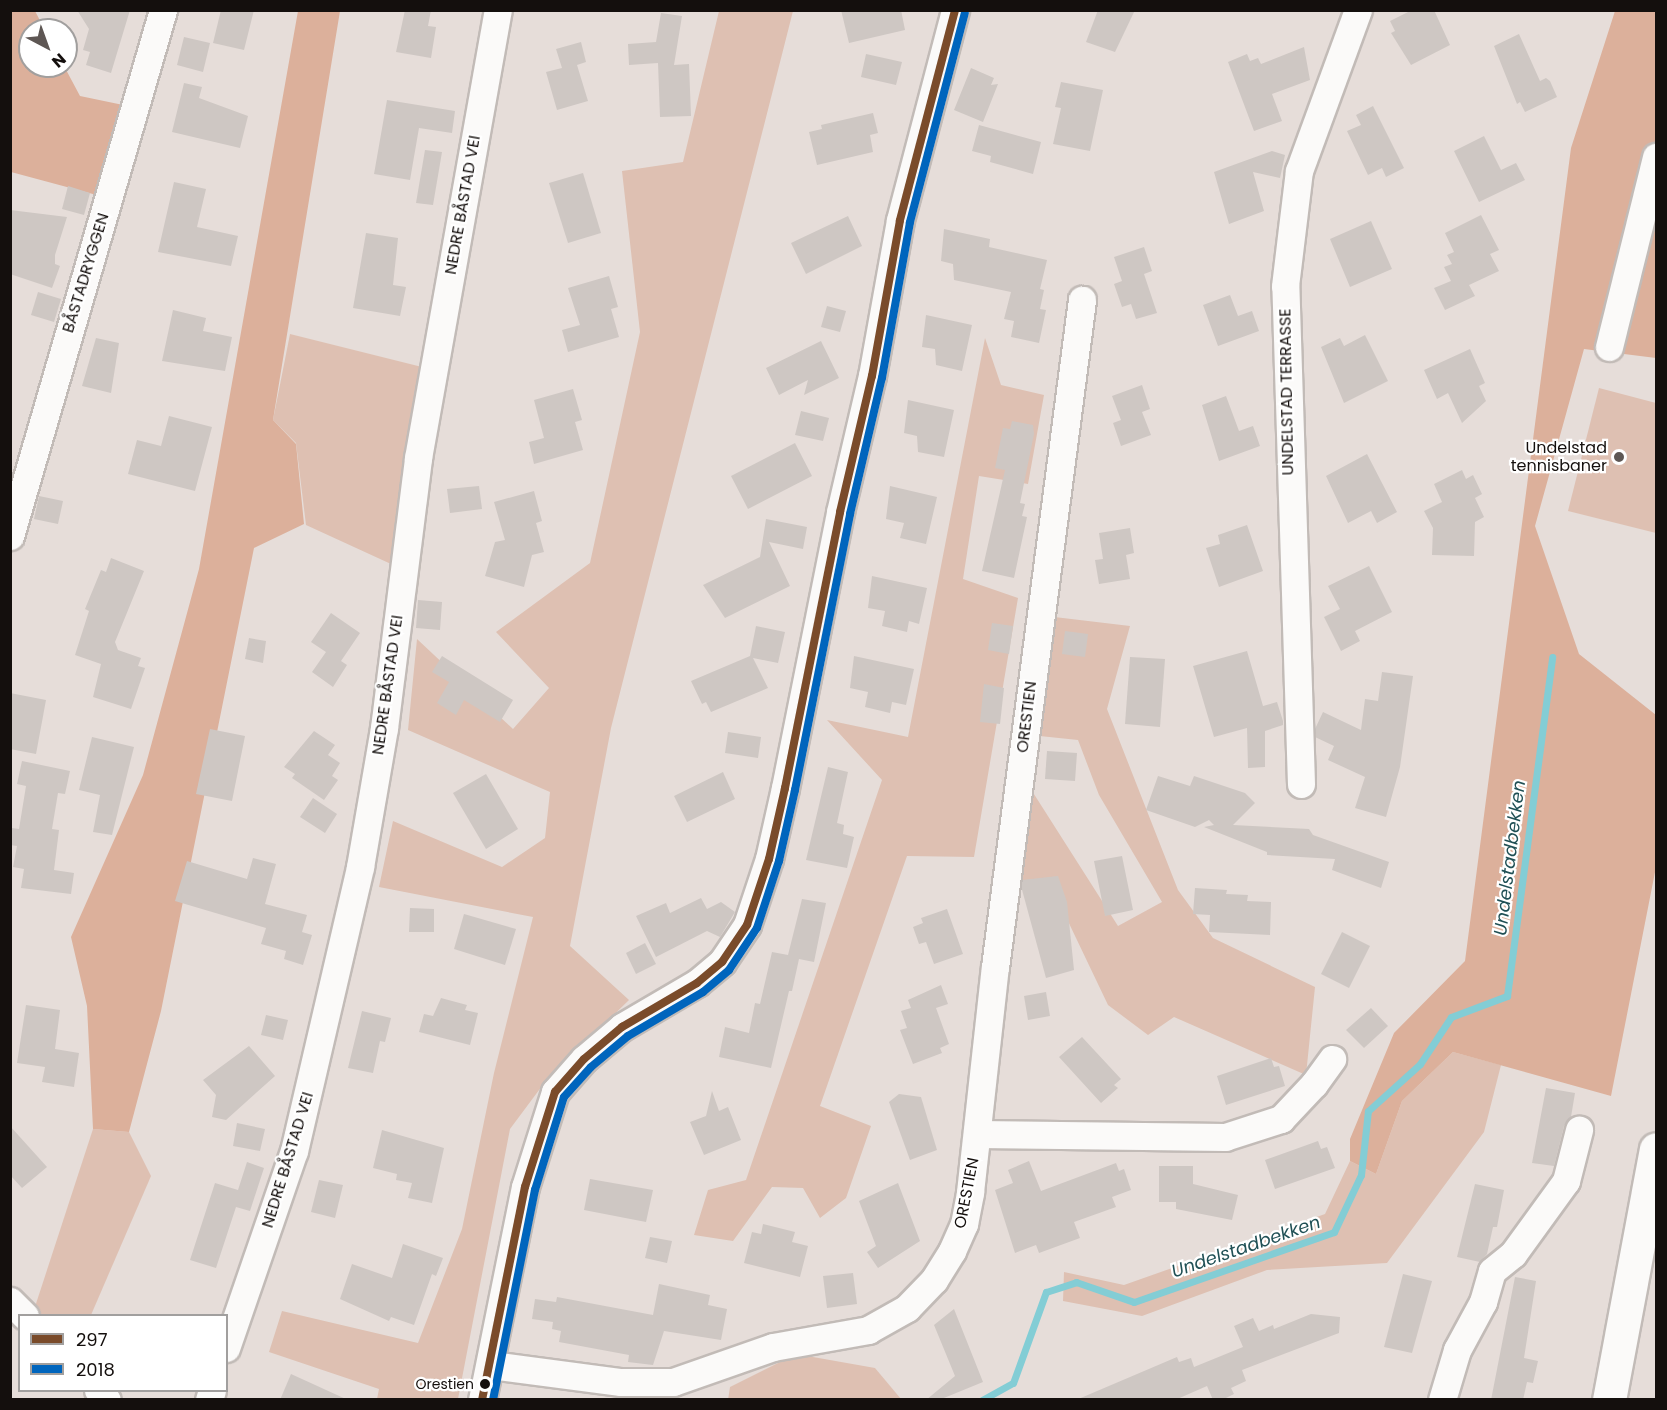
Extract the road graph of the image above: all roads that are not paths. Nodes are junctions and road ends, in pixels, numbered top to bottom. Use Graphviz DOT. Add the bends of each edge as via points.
graph roads {
  1 [pos="163,10"];
  2 [pos="498,10"];
  3 [pos="955,10"];
  4 [pos="1358,10"];
  5 [pos="1656,157"];
  6 [pos="1082,300"];
  7 [pos="1609,347"];
  8 [pos="10,536"];
  9 [pos="1301,784"];
  10 [pos="1332,1059"];
  11 [pos="1579,1130"];
  12 [pos="978,1134"];
  13 [pos="1656,1149"];
  14 [pos="10,1301"];
  15 [pos="23,1314"];
  16 [pos="228,1342"];
  17 [pos="491,1365"];
  18 [pos="482,1400"];
  19 [pos="1442,1400"];
  20 [pos="1609,1400"];
  1 -- 8 [label="street, BÅSTADRYGGEN"];
  2 -- 16 [label="street, NEDRE BÅSTAD VEI" via="418,458 384,728 360,867 294,1150"];
  3 -- 17 [label="street" via="900,220 872,376 840,512 783,798 769,859 747,925 722,962 697,983 622,1027 584,1059 555,1092 525,1187"];
  4 -- 9 [label="street, UNDELSTAD TERRASSE" via="1299,171 1285,286"];
  5 -- 7 [label="street"];
  6 -- 12 [label="street, ORESTIEN" via="995,967"];
  10 -- 12 [label="street, ORESTIEN" via="1281,1119 1226,1137"];
  11 -- 19 [label="street" via="1566,1181 1513,1254 1492,1271 1483,1302 1457,1350"];
  12 -- 17 [label="street, ORESTIEN" via="964,1224 952,1251 934,1280 907,1308 868,1330 773,1347 673,1382 621,1382"];
  13 -- 20 [label="highway"];
  14 -- 15 [label="street"];
  17 -- 18 [label="street"];
}
